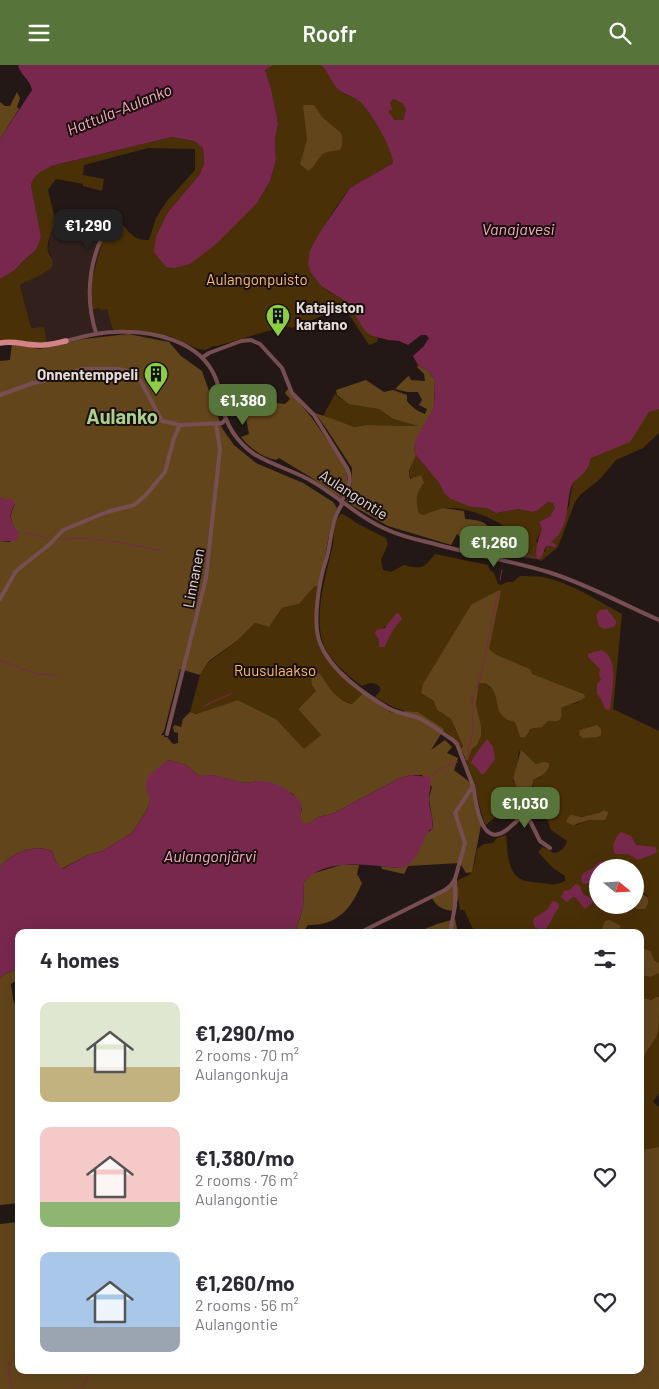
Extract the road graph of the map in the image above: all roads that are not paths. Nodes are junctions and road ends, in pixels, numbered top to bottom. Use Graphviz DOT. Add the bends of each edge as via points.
graph roads {
  1 [pos="113,219"];
  2 [pos="96,333"];
  3 [pos="66,341"];
  4 [pos="0,343"];
  5 [pos="203,357"];
  6 [pos="0,395"];
  7 [pos="227,421"];
  8 [pos="217,423"];
  9 [pos="180,425"];
  10 [pos="342,502"];
  11 [pos="0,599"];
  12 [pos="659,620"];
  13 [pos="167,734"];
  14 [pos="473,786"];
  15 [pos="550,848"];
  16 [pos="454,879"];
  17 [pos="366,929"];
  18 [pos="451,929"];
  1 -- 2 [label="street" via="100,240 90,282 90,309"];
  2 -- 3 [label="street, Aulangontie"];
  2 -- 5 [label="street, Aulangontie" via="124,331 159,336 188,347"];
  3 -- 4 [label="main road, Aulangontie" via="42,345"];
  5 -- 7 [label="street, Aulangontie" via="217,381"];
  5 -- 10 [label="street" via="241,341 251,340 260,344 282,368 292,393 314,415 350,473"];
  6 -- 9 [label="street" via="82,369 118,369 135,375 141,382 162,421"];
  7 -- 8 [label="street"];
  7 -- 10 [label="street, Aulangontie" via="241,443 261,458 309,480"];
  8 -- 9 [label="street"];
  8 -- 13 [label="street, Linnanen" via="220,449 206,578"];
  9 -- 11 [label="street" via="164,472 145,496 134,505 63,530 16,571"];
  10 -- 12 [label="street, Aulangontie" via="389,531 550,573"];
  10 -- 14 [label="street" via="332,524 321,577 320,644 357,687 390,709 420,719 453,740"];
  14 -- 15 [label="street" via="482,825 488,832 495,835 504,832 525,816 530,818 540,841"];
  14 -- 16 [label="street" via="455,813 465,843"];
  16 -- 17 [label="street" via="444,890"];
  16 -- 18 [label="street" via="455,906"];
}
